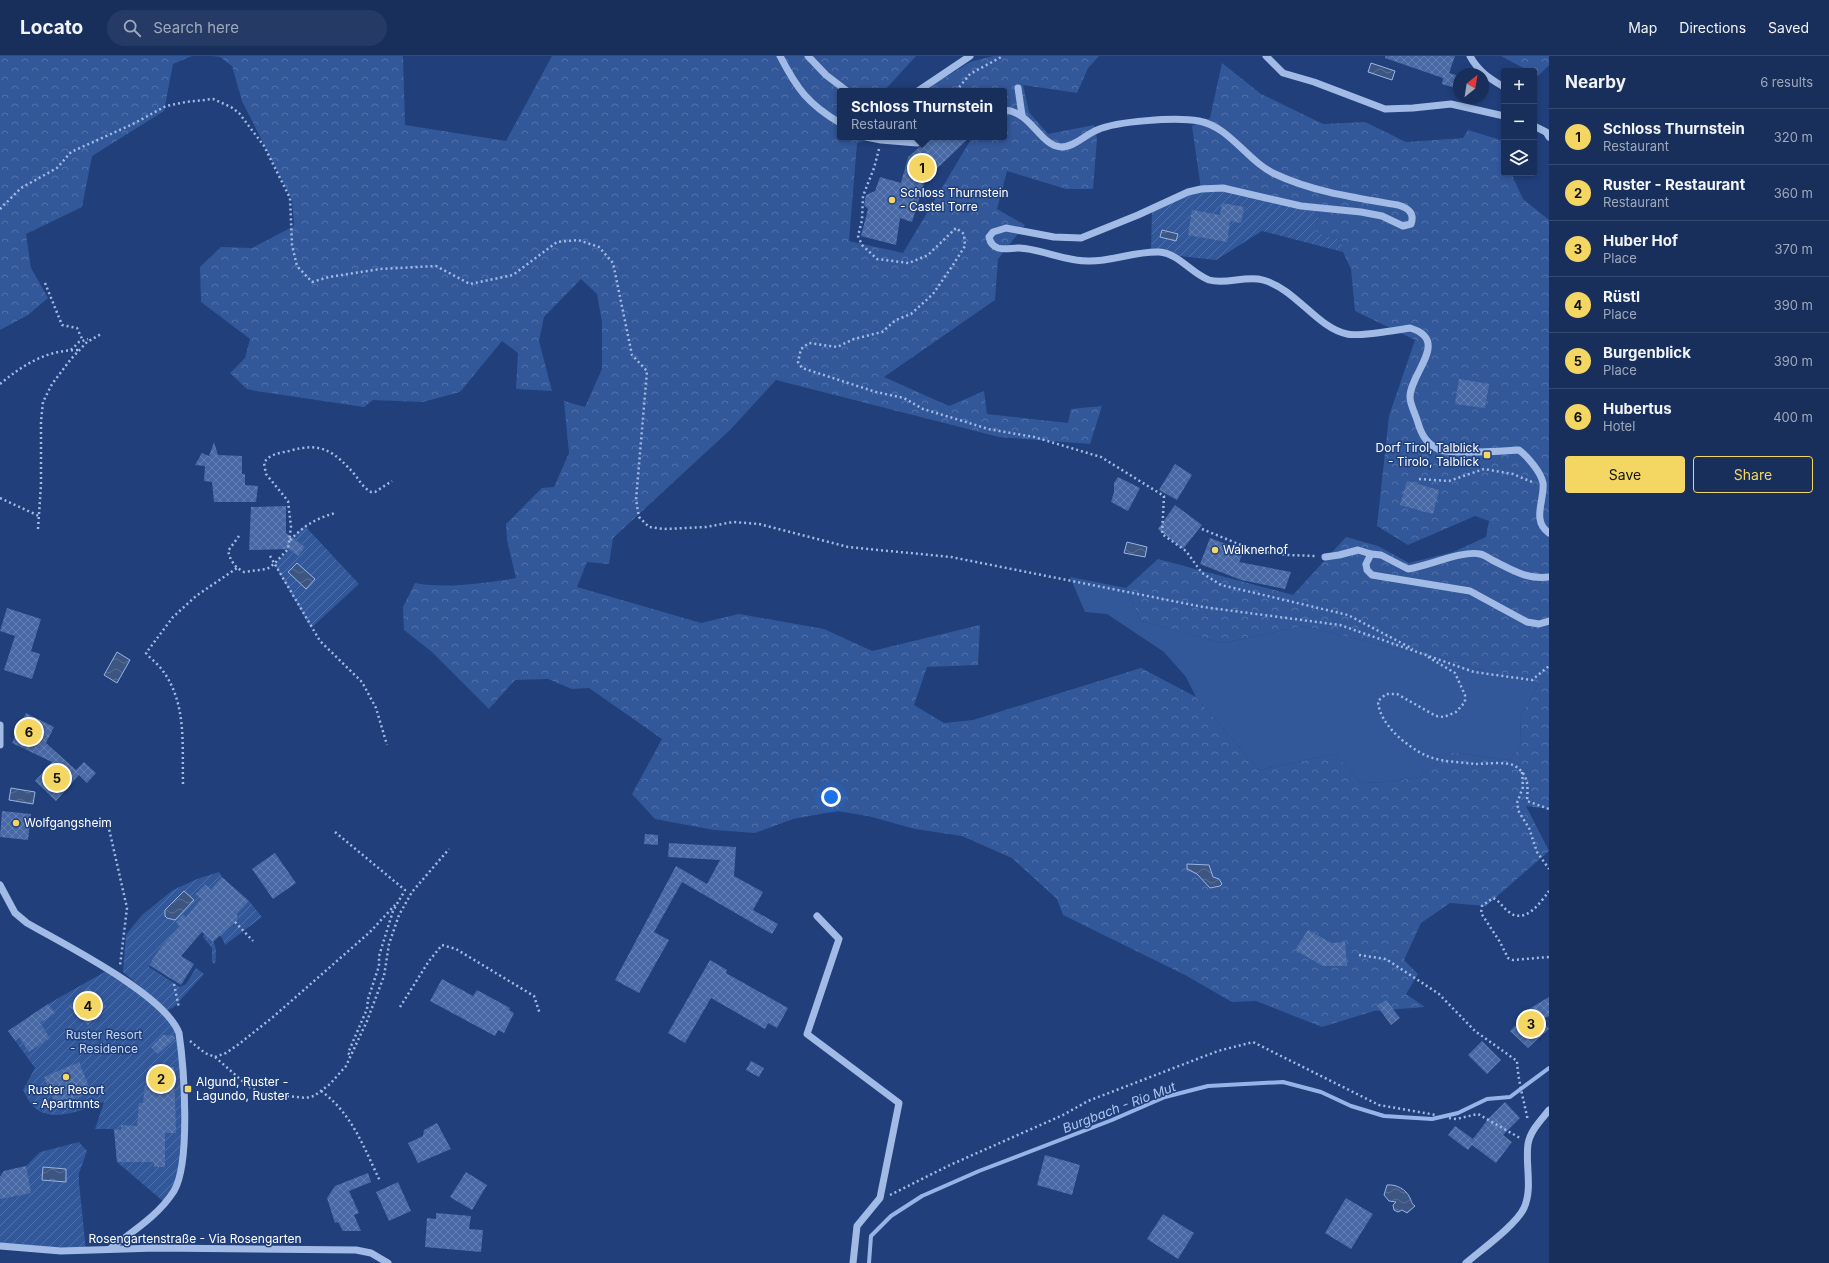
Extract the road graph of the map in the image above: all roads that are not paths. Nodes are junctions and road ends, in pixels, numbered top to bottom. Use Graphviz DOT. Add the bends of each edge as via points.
graph roads {
  1 [pos="780,56"];
  2 [pos="808,56"];
  3 [pos="970,56"];
  4 [pos="1266,56"];
  5 [pos="1470,56"];
  6 [pos="1501,85"];
  7 [pos="843,88"];
  8 [pos="922,88"];
  9 [pos="1018,88"];
  10 [pos="1007,111"];
  11 [pos="1022,115"];
  12 [pos="1501,115"];
  13 [pos="837,121"];
  14 [pos="1537,128"];
  15 [pos="1549,137"];
  16 [pos="881,140"];
  17 [pos="920,140"];
  18 [pos="1549,533"];
  19 [pos="1371,554"];
  20 [pos="1325,556"];
  21 [pos="1549,577"];
  22 [pos="1549,621"];
  23 [pos="0,725"];
  24 [pos="0,745"];
  25 [pos="0,885"];
  26 [pos="817,916"];
  27 [pos="1549,1110"];
  28 [pos="0,1246"];
  29 [pos="111,1248"];
  30 [pos="388,1263"];
  31 [pos="853,1263"];
  32 [pos="1466,1263"];
  1 -- 13 [label="street" via="792,80 806,98"];
  2 -- 7 [label="street"];
  3 -- 8 [label="street"];
  4 -- 12 [label="street" via="1282,73 1314,82 1385,109 1451,104"];
  5 -- 6 [label="street" via="1476,66"];
  9 -- 11 [label="street"];
  10 -- 11 [label="street"];
  11 -- 18 [label="street" via="1045,138 1061,147 1116,124 1200,121 1224,133 1254,161 1274,174 1303,186 1409,210 1412,216 1411,224 1403,226 1382,216 1361,212 1301,206 1223,188 1201,188 1081,238 1054,237 1006,228 993,232 989,237 995,247 1031,249 1081,261 1151,252 1166,253 1210,280 1251,278 1274,284 1330,326 1347,334 1410,328 1419,331 1429,345 1410,396 1422,437 1441,450 1519,450 1532,463 1543,482 1539,510 1541,522"];
  14 -- 15 [label="street" via="1546,132"];
  16 -- 17 [label="street" via="917,143"];
  19 -- 20 [label="street" via="1358,550"];
  19 -- 21 [label="street" via="1381,555 1408,569 1467,554 1481,554 1527,576"];
  19 -- 22 [label="street" via="1366,564 1372,575 1470,591 1527,622 1539,624"];
  23 -- 24 [label="street"];
  25 -- 29 [label="street" via="15,912 27,923 119,976 140,991 170,1017 179,1033 184,1092 184,1134 179,1179 174,1191 160,1208"];
  26 -- 31 [label="street" via="839,939 807,1034 900,1103 880,1198 857,1226"];
  27 -- 32 [label="street" via="1535,1127 1528,1143 1528,1198 1523,1209 1517,1218"];
  28 -- 29 [label="street, Rosengartenstraße - Via Rosengarten" via="61,1251"];
  29 -- 30 [label="street, Rosengartenstraße - Via Rosengarten" via="356,1250 372,1253"];
}
